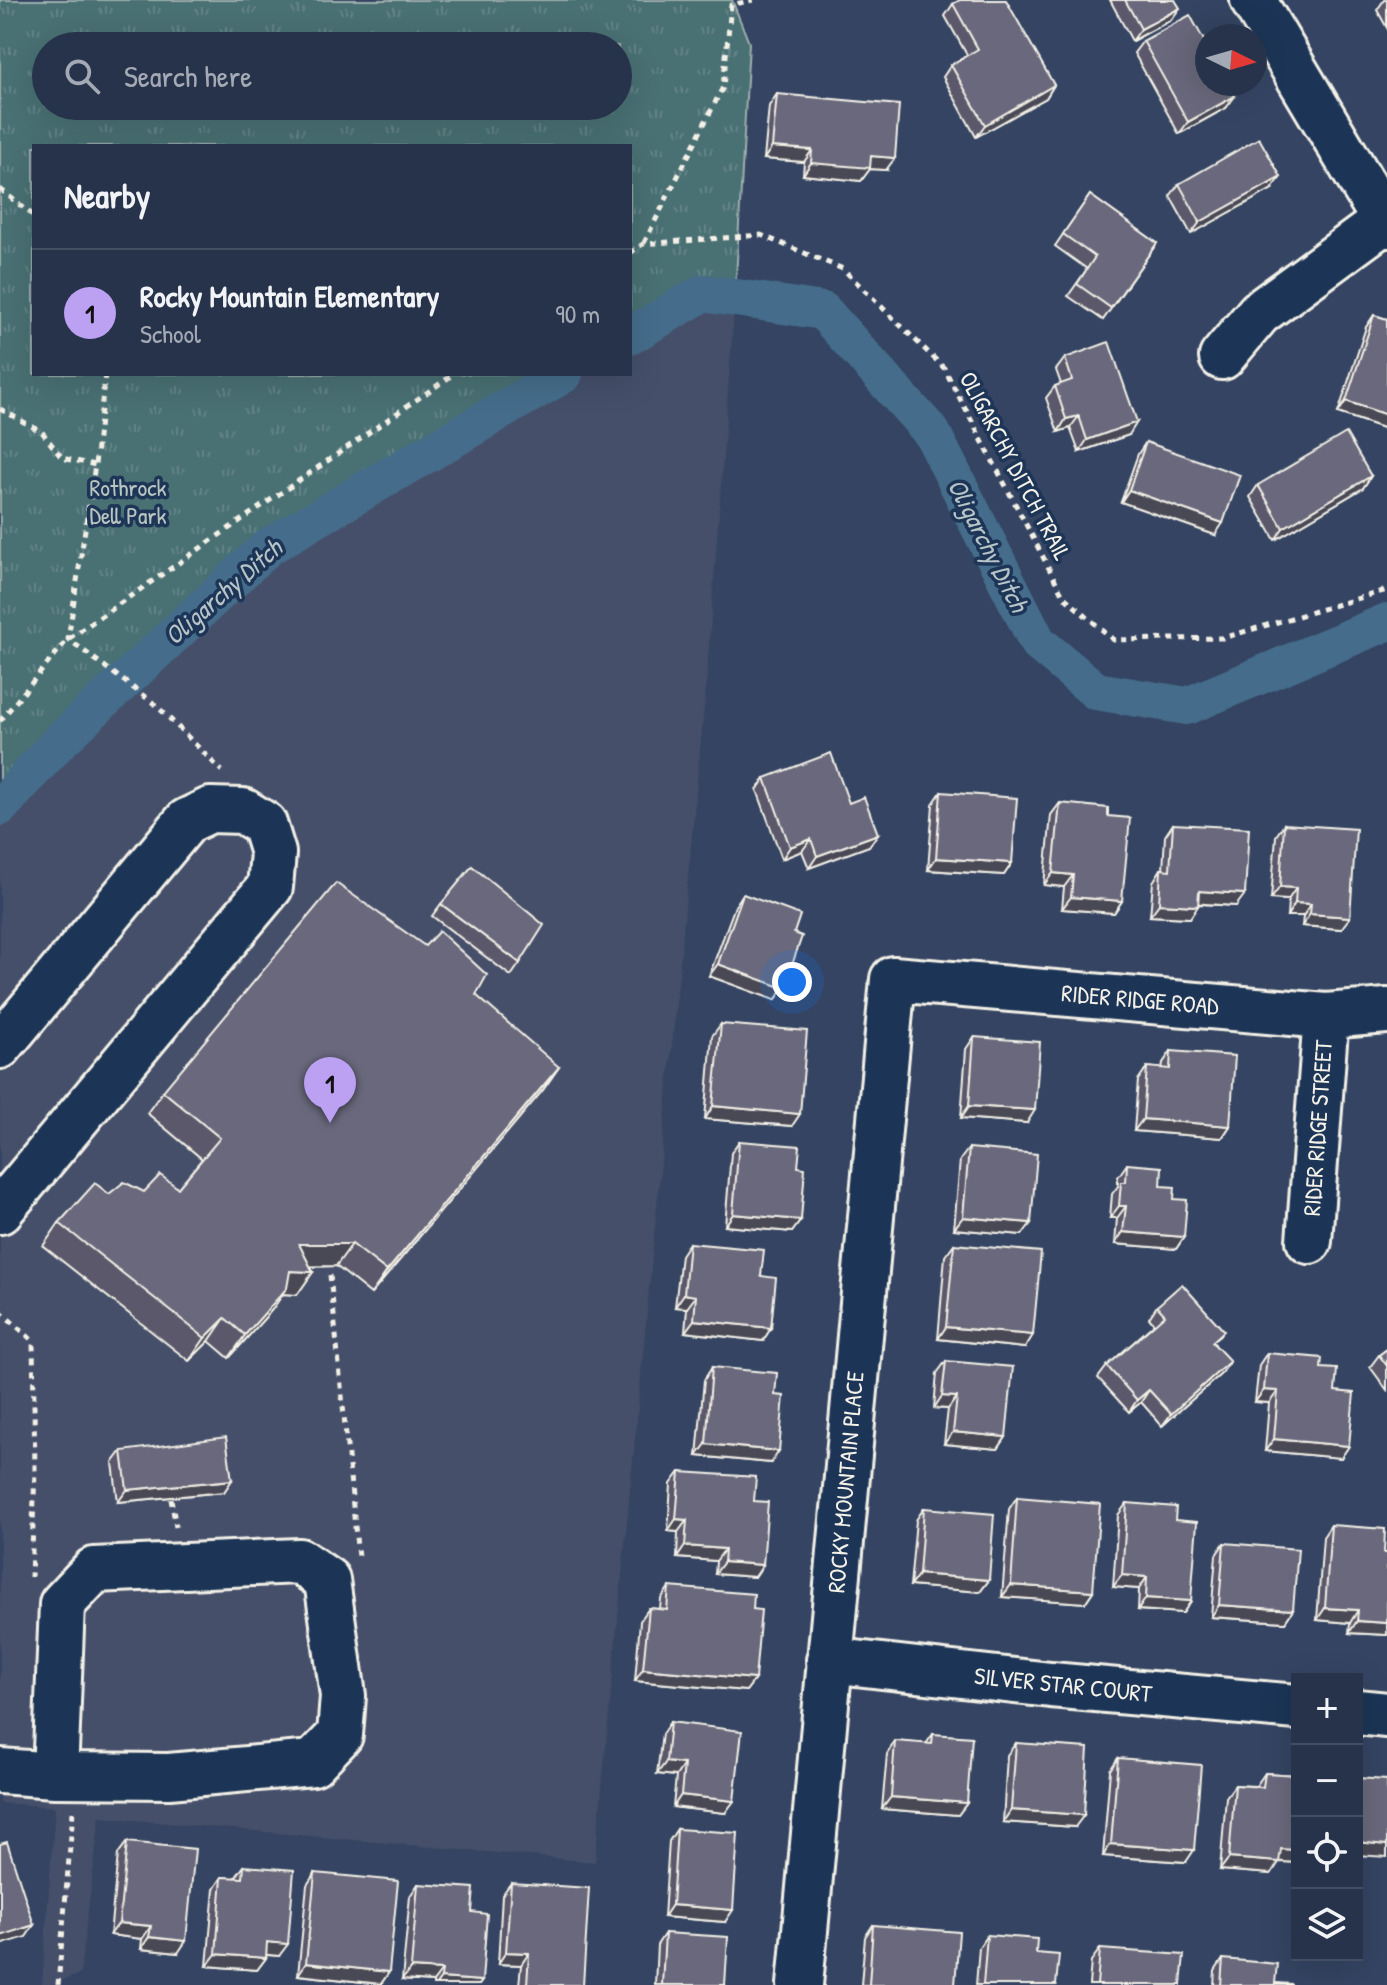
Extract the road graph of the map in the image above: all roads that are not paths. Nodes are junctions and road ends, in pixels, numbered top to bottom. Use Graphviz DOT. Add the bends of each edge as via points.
graph roads {
  1 [pos="1253,0"];
  2 [pos="1385,224"];
  3 [pos="1222,357"];
  4 [pos="893,979"];
  5 [pos="1387,1011"];
  6 [pos="1326,1016"];
  7 [pos="0,1046"];
  8 [pos="0,1211"];
  9 [pos="1309,1241"];
  10 [pos="829,1660"];
  11 [pos="1291,1706"];
  12 [pos="1363,1713"];
  13 [pos="1387,1715"];
  14 [pos="0,1771"];
  15 [pos="66,1775"];
  16 [pos="800,1985"];
  1 -- 2 [label="street"];
  2 -- 3 [label="street" via="1259,313"];
  4 -- 6 [label="street, RIDER RIDGE ROAD"];
  4 -- 10 [label="street, ROCKY MOUNTAIN PLACE"];
  5 -- 6 [label="street, RIDER RIDGE ROAD"];
  6 -- 9 [label="street, RIDER RIDGE STREET"];
  7 -- 8 [label="street" via="187,821 210,810 243,811 264,824 273,853 270,887"];
  10 -- 11 [label="street, SILVER STAR COURT"];
  10 -- 16 [label="street, ROCKY MOUNTAIN PLACE"];
  12 -- 13 [label="street"];
  14 -- 15 [label="street"];
  15 -- 15 [label="street" via="169,1776 313,1763 340,1735 343,1696 327,1580 299,1561 94,1570 62,1604"];
}
